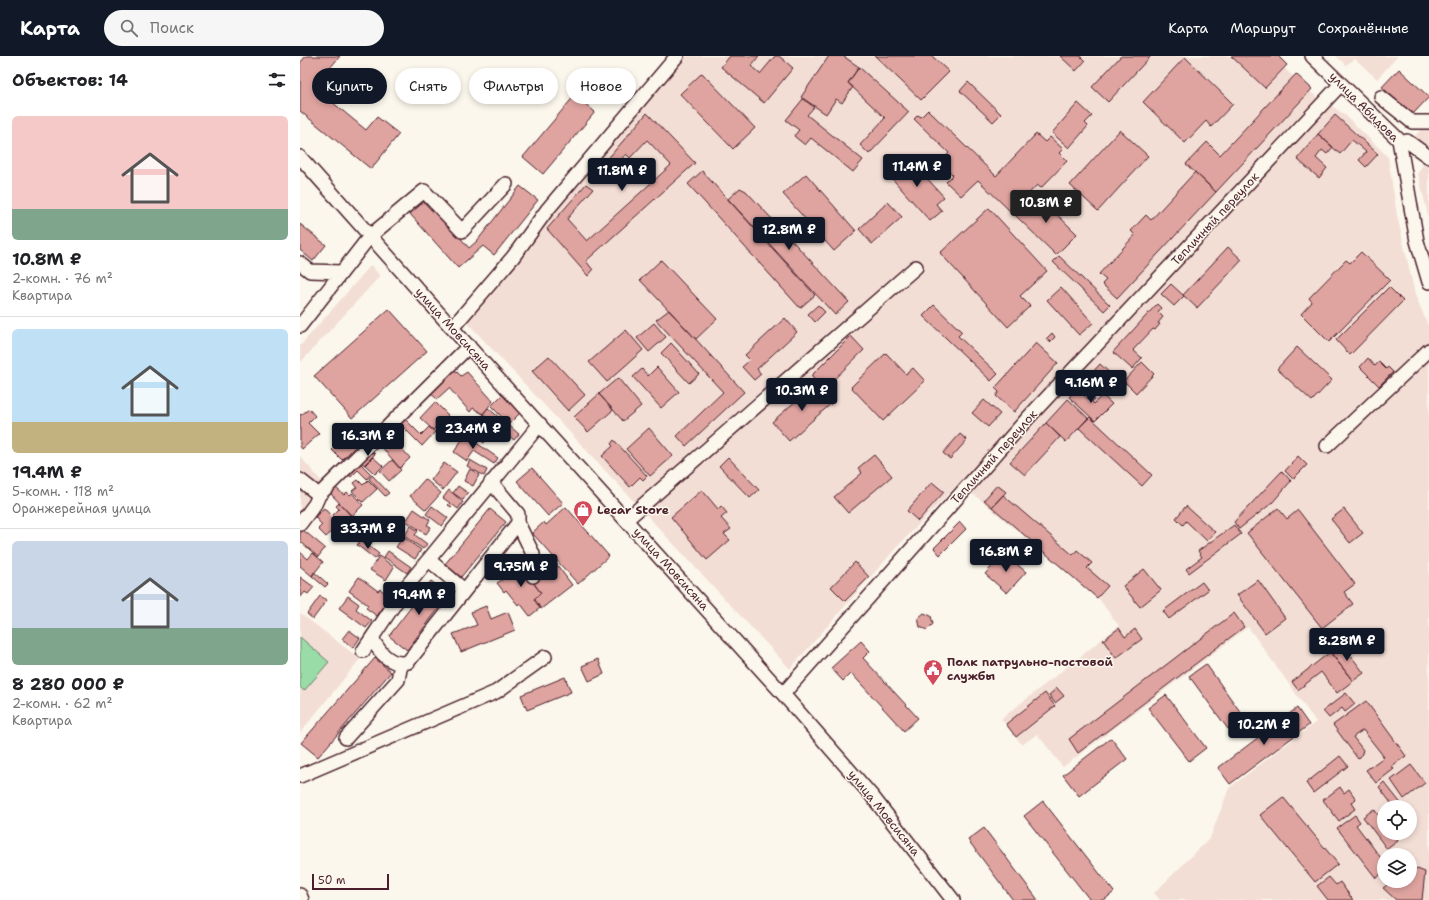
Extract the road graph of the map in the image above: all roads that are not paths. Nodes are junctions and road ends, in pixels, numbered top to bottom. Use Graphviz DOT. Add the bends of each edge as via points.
graph roads {
  1 [pos="677,56"];
  2 [pos="1312,56"];
  3 [pos="1341,84"];
  4 [pos="1381,97"];
  5 [pos="1429,122"];
  6 [pos="1400,144"];
  7 [pos="300,157"];
  8 [pos="1429,157"];
  9 [pos="506,184"];
  10 [pos="370,236"];
  11 [pos="300,263"];
  12 [pos="916,267"];
  13 [pos="342,272"];
  14 [pos="1429,282"];
  15 [pos="300,326"];
  16 [pos="452,328"];
  17 [pos="469,346"];
  18 [pos="1429,350"];
  19 [pos="540,424"];
  20 [pos="1327,446"];
  21 [pos="300,480"];
  22 [pos="491,482"];
  23 [pos="319,495"];
  24 [pos="626,520"];
  25 [pos="518,523"];
  26 [pos="300,524"];
  27 [pos="429,560"];
  28 [pos="533,576"];
  29 [pos="464,590"];
  30 [pos="372,638"];
  31 [pos="363,651"];
  32 [pos="545,657"];
  33 [pos="401,664"];
  34 [pos="783,694"];
  35 [pos="346,738"];
  36 [pos="300,776"];
  37 [pos="300,894"];
  38 [pos="302,900"];
  39 [pos="953,900"];
  1 -- 16 [label="street" via="547,210 513,257"];
  2 -- 3 [label="street, улица Абидова"];
  3 -- 6 [label="street, улица Абидова" via="1397,138"];
  3 -- 34 [label="street, Тепличный переулок" via="1027,420"];
  4 -- 5 [label="street" via="1412,122"];
  6 -- 8 [label="street" via="1407,141"];
  6 -- 14 [label="street, улица Абидова" via="1417,241"];
  7 -- 10 [label="street, улица Мовсисяна"];
  9 -- 10 [label="street" via="462,231 424,191"];
  10 -- 13 [label="street"];
  10 -- 16 [label="street, улица Мовсисяна"];
  11 -- 13 [label="street" via="310,270"];
  12 -- 24 [label="street"];
  13 -- 15 [label="street"];
  16 -- 17 [label="street, улица Мовсисяна"];
  17 -- 19 [label="street, улица Мовсисяна"];
  17 -- 23 [label="street"];
  18 -- 20 [label="street"];
  19 -- 22 [label="street"];
  19 -- 24 [label="street, улица Мовсисяна"];
  21 -- 23 [label="street"];
  22 -- 25 [label="street" via="518,514"];
  22 -- 27 [label="street"];
  23 -- 26 [label="street"];
  24 -- 34 [label="street, улица Мовсисяна"];
  25 -- 28 [label="street" via="532,554"];
  25 -- 29 [label="street"];
  27 -- 29 [label="street"];
  27 -- 30 [label="street" via="406,588"];
  29 -- 33 [label="street" via="408,662"];
  30 -- 31 [label="street"];
  30 -- 33 [label="street" via="378,649 389,659"];
  32 -- 36 [label="street" via="496,692"];
  33 -- 35 [label="street" via="398,680"];
  34 -- 39 [label="street, улица Мовсисяна" via="872,796"];
  37 -- 38 [label="street"];
}
